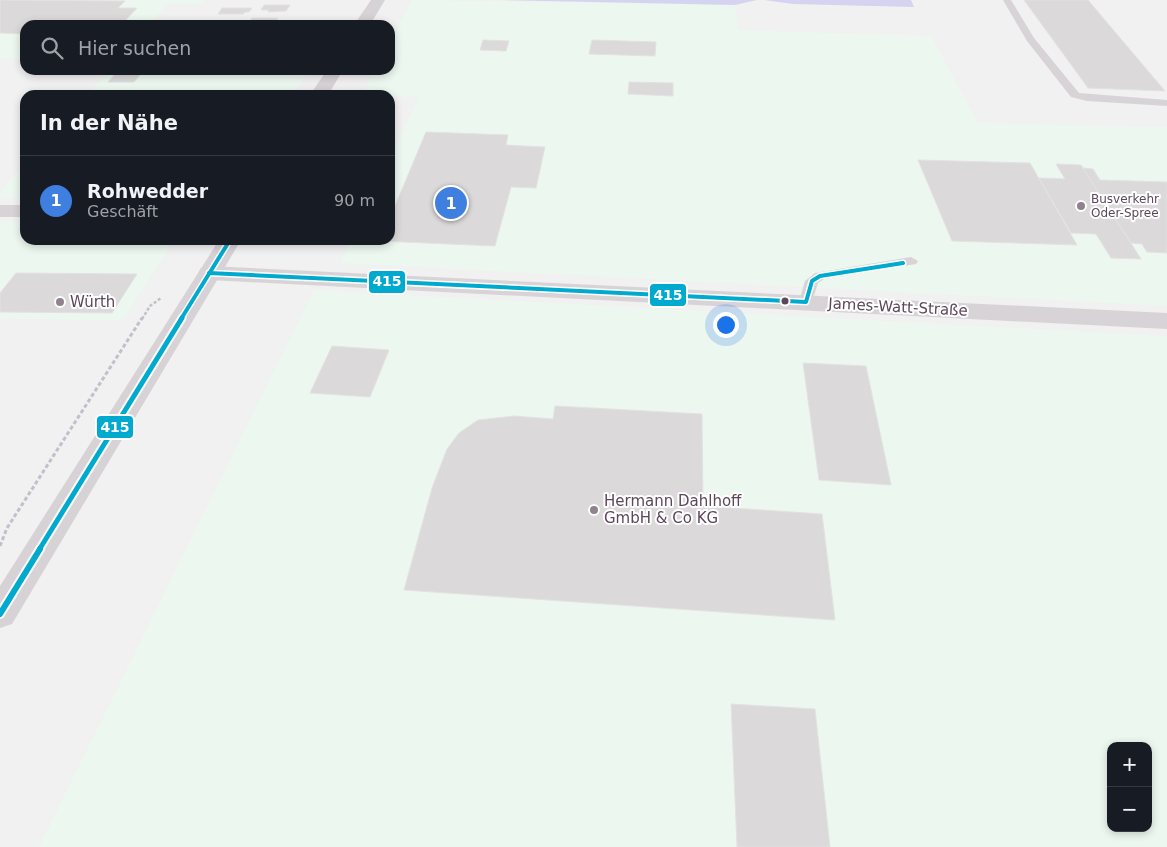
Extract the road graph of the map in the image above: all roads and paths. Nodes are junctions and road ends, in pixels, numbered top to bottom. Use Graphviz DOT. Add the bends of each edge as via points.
graph roads {
  1 [pos="378,0"];
  2 [pos="1007,0"];
  3 [pos="365,20"];
  4 [pos="332,75"];
  5 [pos="322,90"];
  6 [pos="1167,103"];
  7 [pos="0,211"];
  8 [pos="20,211"];
  9 [pos="227,245"];
  10 [pos="911,261"];
  11 [pos="209,273"];
  12 [pos="164,294"];
  13 [pos="806,302"];
  14 [pos="1167,321"];
  15 [pos="0,546"];
  16 [pos="0,614"];
  1 -- 3 [label="street"];
  2 -- 6 [label="lane" via="1030,39 1076,95"];
  4 -- 5 [label="street"];
  7 -- 8 [label="street"];
  9 -- 11 [label="street"];
  10 -- 13 [label="lane" via="820,276 812,281"];
  11 -- 13 [label="street, James-Watt-Straße"];
  11 -- 16 [label="street"];
  12 -- 15 [label="path" via="150,306 7,528"];
  13 -- 14 [label="street, James-Watt-Straße"];
}
